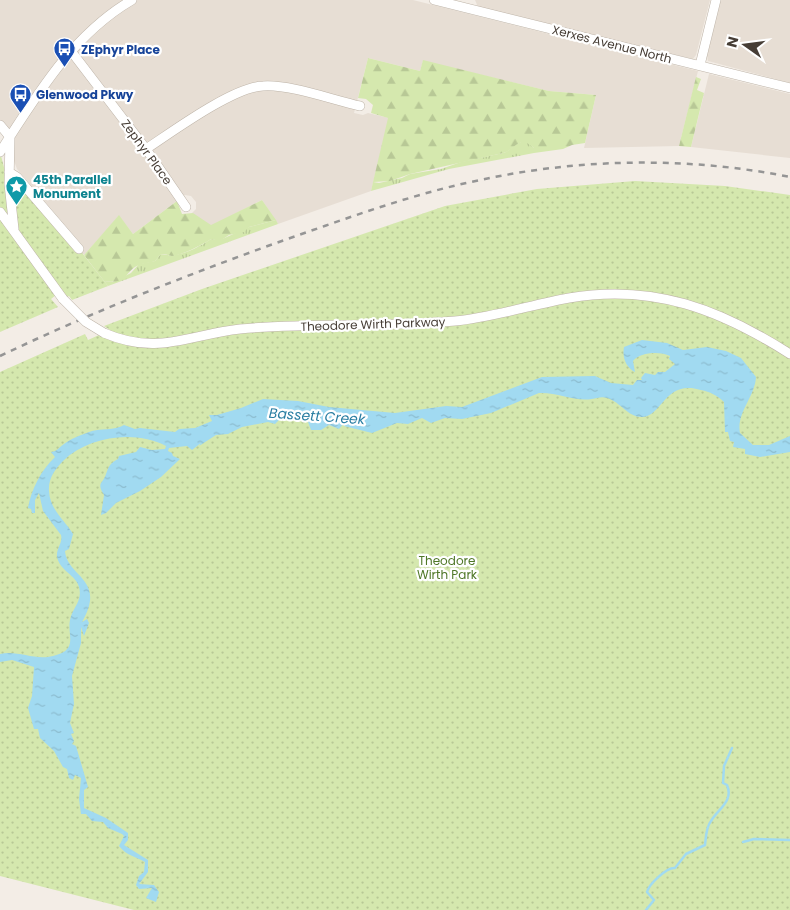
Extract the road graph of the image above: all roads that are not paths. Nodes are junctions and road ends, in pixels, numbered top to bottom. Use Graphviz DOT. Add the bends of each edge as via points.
graph roads {
  1 [pos="132,0"];
  2 [pos="434,0"];
  3 [pos="716,0"];
  4 [pos="470,4"];
  5 [pos="71,51"];
  6 [pos="700,65"];
  7 [pos="790,88"];
  8 [pos="360,106"];
  9 [pos="0,125"];
  10 [pos="0,135"];
  11 [pos="10,136"];
  12 [pos="146,149"];
  13 [pos="0,152"];
  14 [pos="9,172"];
  15 [pos="186,207"];
  16 [pos="0,212"];
  17 [pos="0,224"];
  18 [pos="14,230"];
  19 [pos="79,249"];
  20 [pos="790,354"];
  1 -- 5 [label="street"];
  2 -- 4 [label="street, Xerxes Avenue North"];
  3 -- 6 [label="street"];
  4 -- 6 [label="street, Xerxes Avenue North"];
  5 -- 11 [label="street"];
  5 -- 12 [label="street, Zephyr Place"];
  6 -- 7 [label="street, Xerxes Avenue North"];
  8 -- 12 [label="street" via="280,87 261,86 239,92"];
  9 -- 11 [label="street"];
  10 -- 11 [label="street"];
  11 -- 13 [label="street"];
  11 -- 14 [label="street"];
  12 -- 15 [label="street, Zephyr Place"];
  14 -- 18 [label="street"];
  14 -- 19 [label="street" via="17,177"];
  16 -- 18 [label="street, Theodore Wirth Parkway"];
  17 -- 18 [label="street"];
  18 -- 20 [label="street, Theodore Wirth Parkway, bridge" via="64,298 86,322 104,333 132,343 157,345 239,330 454,321 571,297 625,294 674,301 718,314"];
}
